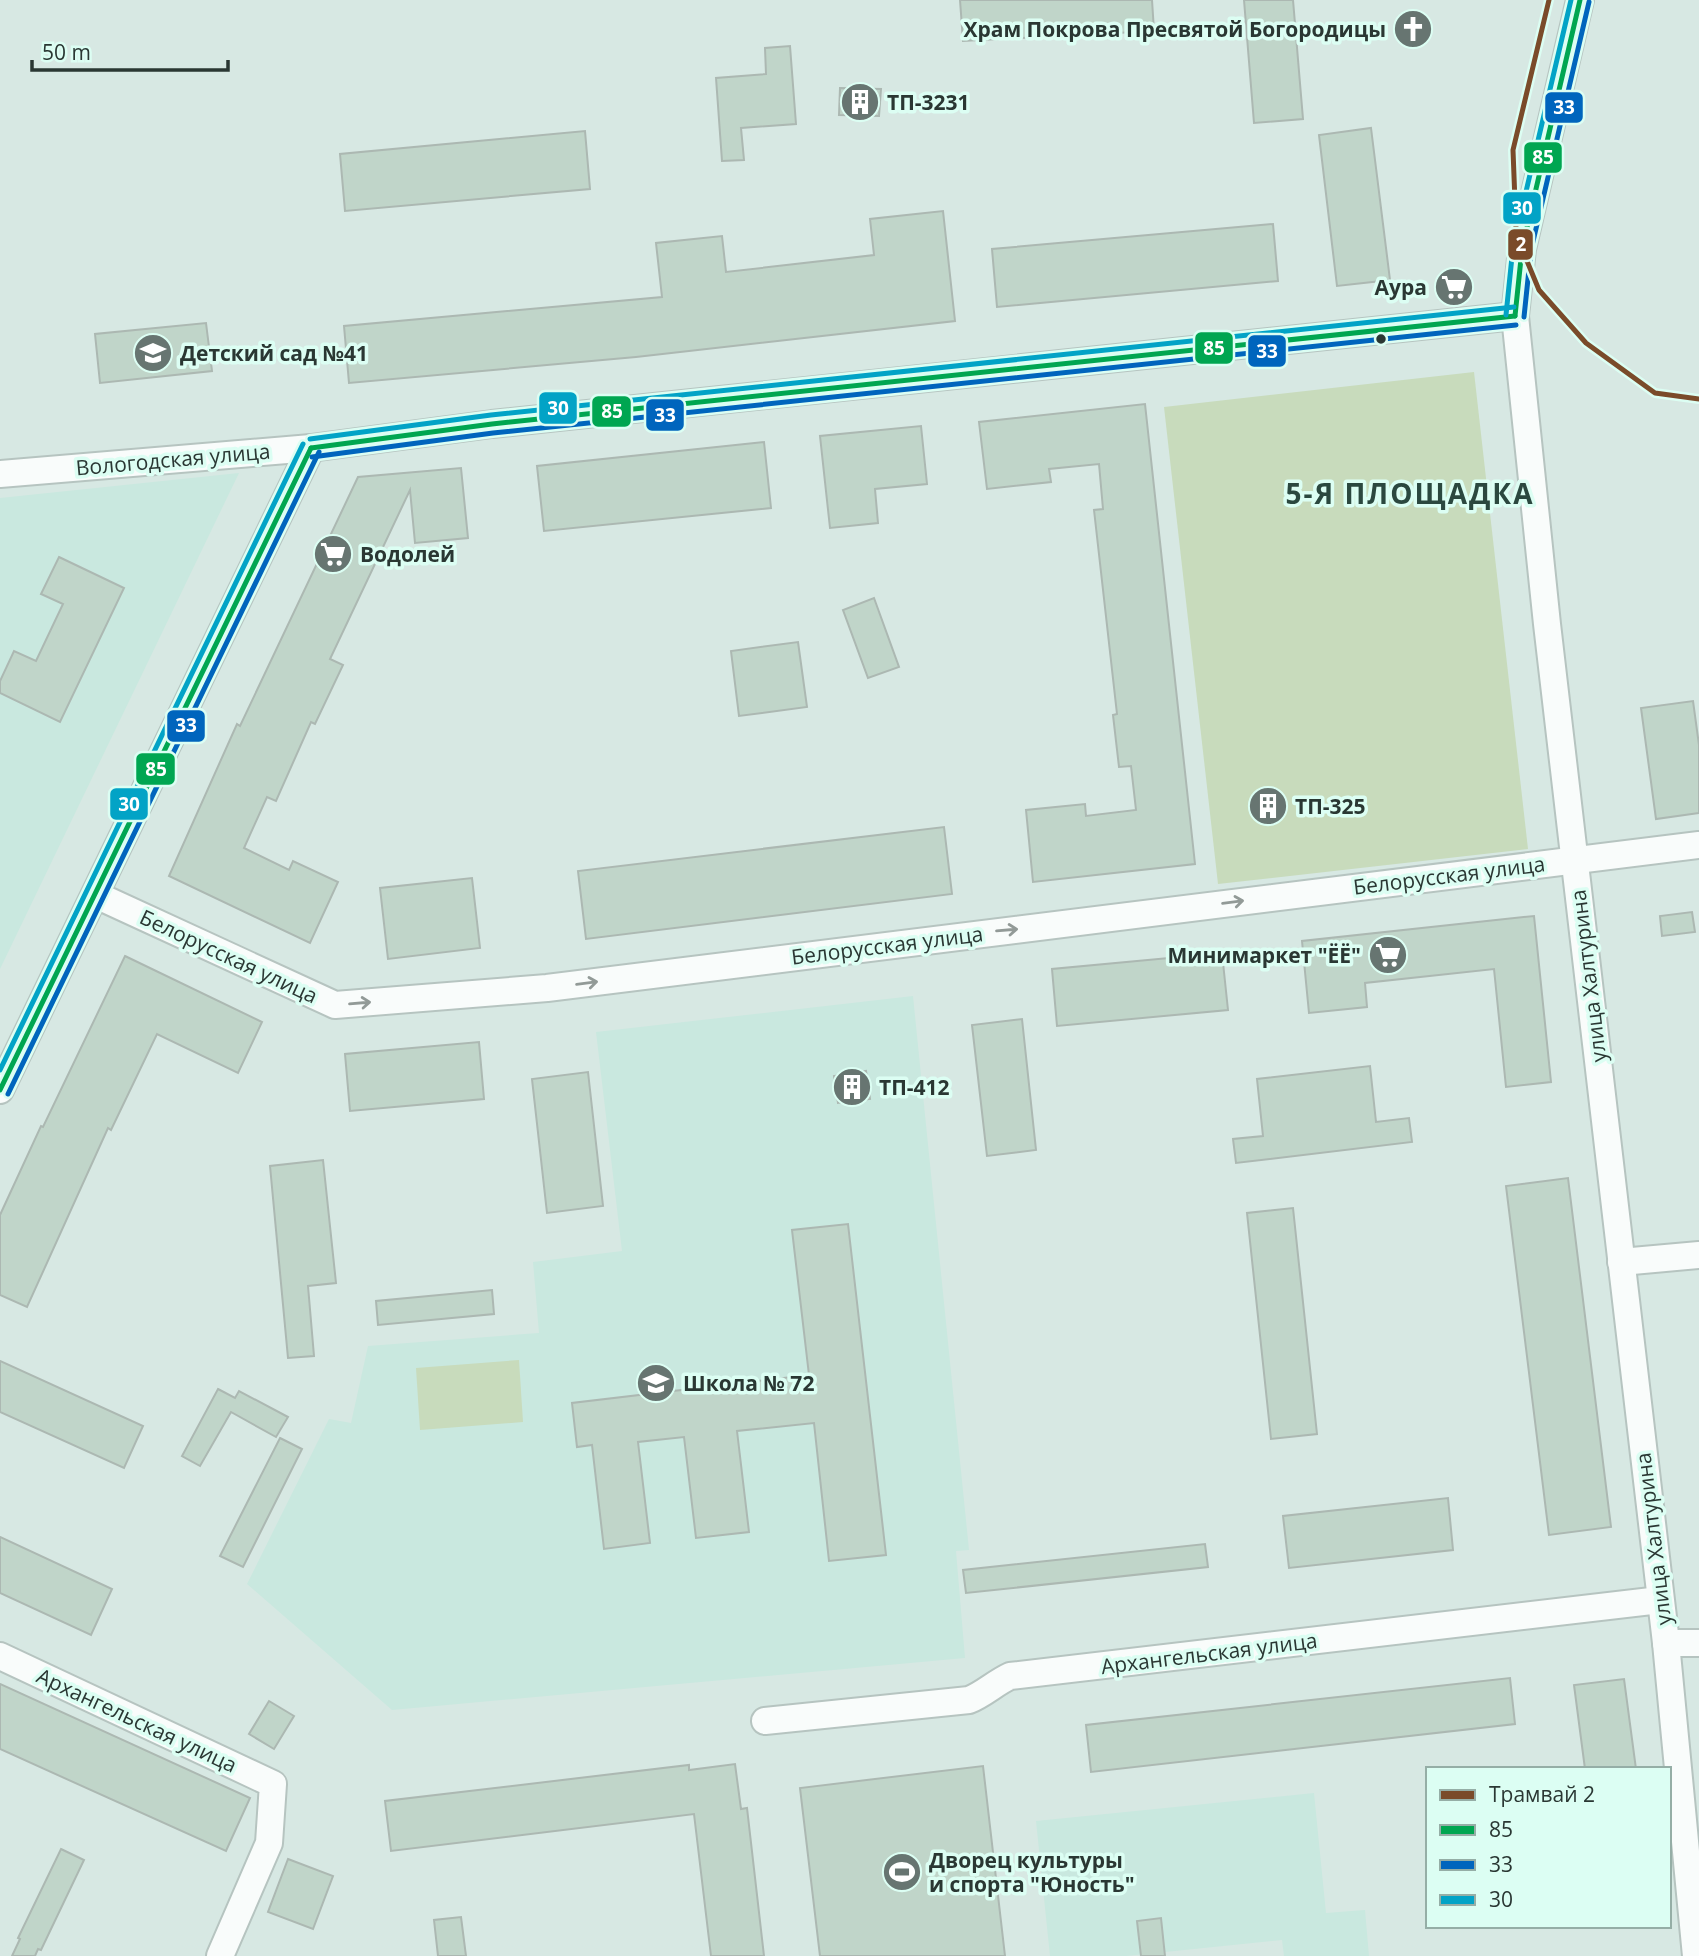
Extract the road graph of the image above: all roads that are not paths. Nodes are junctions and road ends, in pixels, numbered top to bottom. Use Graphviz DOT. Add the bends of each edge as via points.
graph roads {
  1 [pos="1580,0"];
  2 [pos="1515,316"];
  3 [pos="311,448"];
  4 [pos="0,474"];
  5 [pos="1699,845"];
  6 [pos="1574,860"];
  7 [pos="96,895"];
  8 [pos="0,1090"];
  9 [pos="1699,1255"];
  10 [pos="1621,1262"];
  11 [pos="1660,1600"];
  12 [pos="1666,1643"];
  13 [pos="1699,1643"];
  14 [pos="0,1656"];
  15 [pos="765,1721"];
  16 [pos="220,1956"];
  17 [pos="1696,1956"];
  1 -- 2 [label="street, улица Халтурина" via="1522,249"];
  2 -- 3 [label="street, Вологодская улица" via="492,424"];
  2 -- 6 [label="street, улица Халтурина"];
  3 -- 4 [label="street, Вологодская улица"];
  3 -- 7 [label="street"];
  5 -- 6 [label="street, Белорусская улица"];
  7 -- 6 [label="street, Белорусская улица, one-way" via="335,1005 547,988"];
  6 -- 10 [label="street, улица Халтурина"];
  7 -- 8 [label="street"];
  9 -- 10 [label="street"];
  10 -- 11 [label="street, улица Халтурина"];
  11 -- 12 [label="street, улица Халтурина"];
  11 -- 15 [label="street, Архангельская улица" via="1010,1676 969,1700"];
  12 -- 13 [label="street"];
  12 -- 17 [label="street, улица Халтурина"];
  14 -- 16 [label="street, Архангельская улица" via="273,1784 268,1843"];
}
